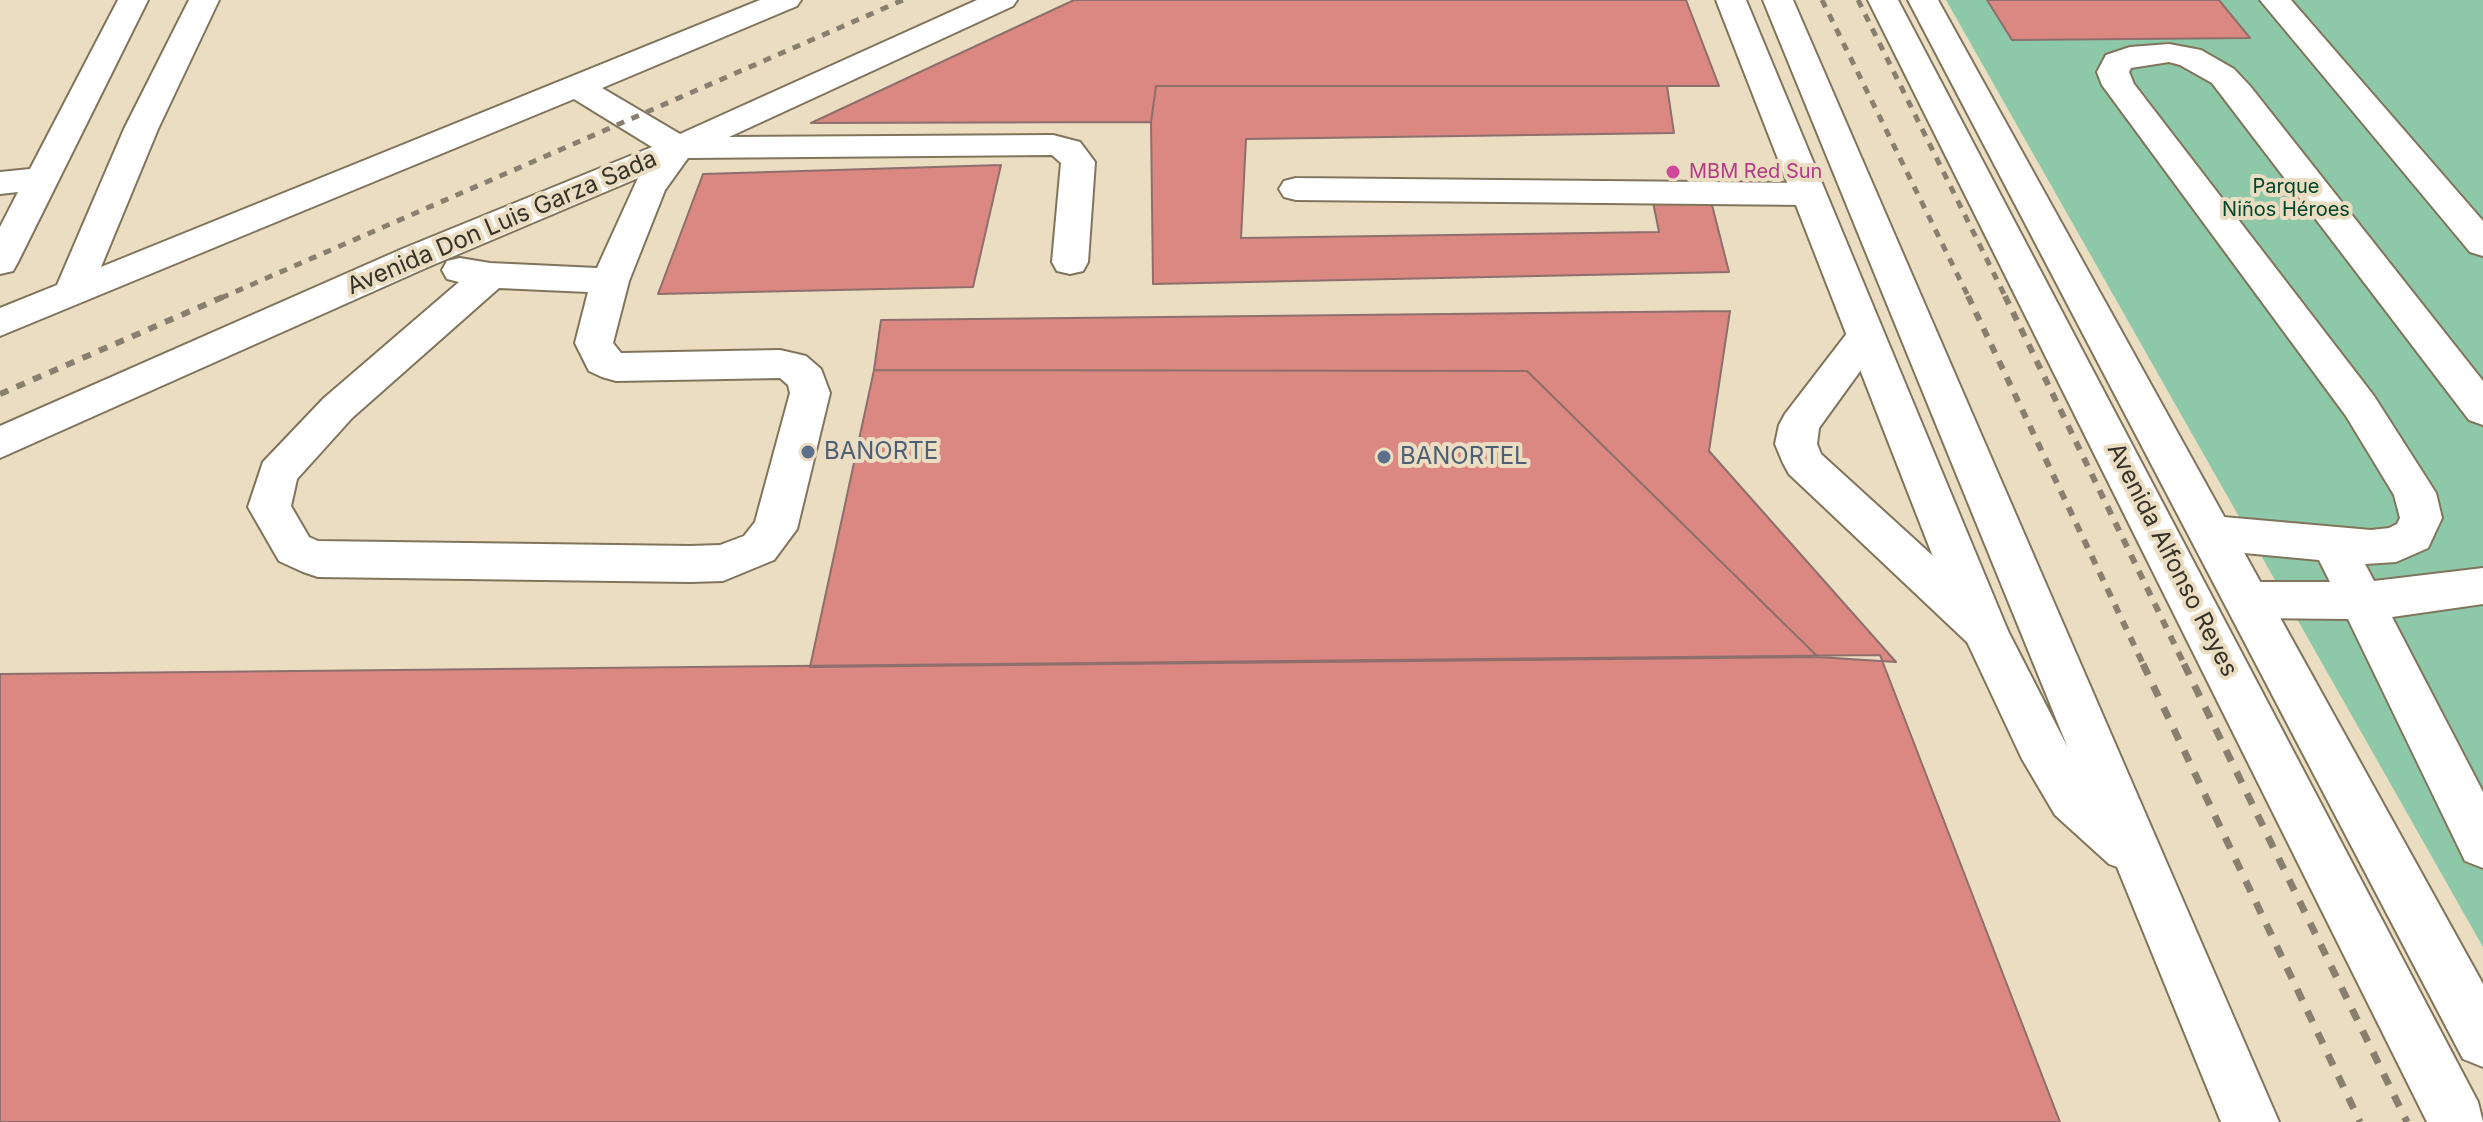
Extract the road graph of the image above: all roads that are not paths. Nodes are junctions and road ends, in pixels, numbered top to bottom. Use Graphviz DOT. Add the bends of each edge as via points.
graph roads {
  1 [pos="133,0"];
  2 [pos="204,0"];
  3 [pos="786,0"];
  4 [pos="1002,0"];
  5 [pos="1731,0"];
  6 [pos="1778,0"];
  7 [pos="1883,0"];
  8 [pos="1923,0"];
  9 [pos="2275,0"];
  10 [pos="576,86"];
  11 [pos="678,148"];
  12 [pos="44,178"];
  13 [pos="0,183"];
  14 [pos="1296,189"];
  15 [pos="1808,194"];
  16 [pos="2483,244"];
  17 [pos="415,258"];
  18 [pos="0,262"];
  19 [pos="1070,262"];
  20 [pos="490,275"];
  21 [pos="610,281"];
  22 [pos="72,293"];
  23 [pos="0,323"];
  24 [pos="1865,338"];
  25 [pos="2483,410"];
  26 [pos="0,443"];
  27 [pos="2212,533"];
  28 [pos="2333,544"];
  29 [pos="2483,586"];
  30 [pos="2249,600"];
  31 [pos="2360,601"];
  32 [pos="1985,631"];
  33 [pos="2483,844"];
  34 [pos="2135,854"];
  35 [pos="2483,1039"];
  36 [pos="2250,1122"];
  37 [pos="2458,1122"];
  1 -- 12 [label="main road"];
  2 -- 22 [label="main road" via="141,129"];
  3 -- 10 [label="main road"];
  4 -- 11 [label="main road, Avenida Don Luis Garza Sada"];
  5 -- 15 [label="main road"];
  6 -- 34 [label="main road"];
  7 -- 37 [label="main road, Avenida Alfonso Reyes"];
  8 -- 27 [label="main road"];
  9 -- 16 [label="main road"];
  10 -- 11 [label="main road"];
  10 -- 22 [label="main road"];
  11 -- 17 [label="main road, Avenida Don Luis Garza Sada"];
  11 -- 19 [label="main road" via="1062,147 1078,162"];
  11 -- 21 [label="main road" via="648,188"];
  12 -- 13 [label="main road"];
  12 -- 18 [label="main road"];
  14 -- 15 [label="main road"];
  15 -- 24 [label="main road"];
  17 -- 20 [label="main road"];
  17 -- 26 [label="main road, Avenida Don Luis Garza Sada"];
  20 -- 21 [label="main road"];
  20 -- 21 [label="main road" via="338,408 278,473 269,507 294,549 318,559 690,564 723,563 759,548 775,529 810,393 807,379 792,366 780,364 616,367 603,361 594,343"];
  22 -- 23 [label="main road"];
  24 -- 32 [label="main road"];
  24 -- 32 [label="main road" via="1799,425 1796,444 1804,463"];
  25 -- 28 [label="main road" via="2223,76 2190,57 2169,53 2117,62 2113,72 2118,85 2360,406 2415,493 2421,518 2413,536 2396,545"];
  27 -- 28 [label="main road"];
  27 -- 30 [label="main road"];
  28 -- 31 [label="main road"];
  29 -- 31 [label="main road"];
  30 -- 31 [label="main road"];
  30 -- 35 [label="main road"];
  31 -- 33 [label="main road"];
  32 -- 34 [label="main road" via="2039,744 2073,799"];
  34 -- 36 [label="main road"];
}
